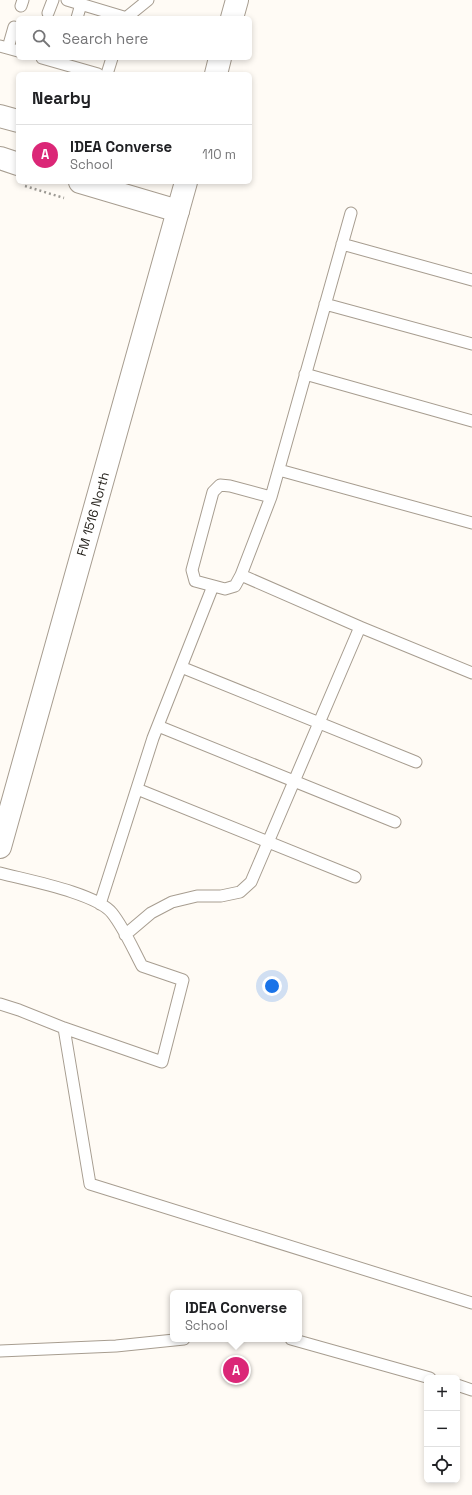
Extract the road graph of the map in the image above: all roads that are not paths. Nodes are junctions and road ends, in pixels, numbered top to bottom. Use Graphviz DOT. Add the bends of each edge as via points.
graph roads {
  1 [pos="53,0"];
  2 [pos="67,0"];
  3 [pos="148,0"];
  4 [pos="237,0"];
  5 [pos="82,4"];
  6 [pos="48,13"];
  7 [pos="78,16"];
  8 [pos="121,16"];
  9 [pos="129,16"];
  10 [pos="233,16"];
  11 [pos="14,27"];
  12 [pos="9,48"];
  13 [pos="111,60"];
  14 [pos="220,60"];
  15 [pos="63,61"];
  16 [pos="93,72"];
  17 [pos="108,72"];
  18 [pos="216,72"];
  19 [pos="0,116"];
  20 [pos="16,120"];
  21 [pos="0,158"];
  22 [pos="16,163"];
  23 [pos="87,184"];
  24 [pos="185,184"];
  25 [pos="178,211"];
  26 [pos="351,213"];
  27 [pos="342,244"];
  28 [pos="472,280"];
  29 [pos="325,304"];
  30 [pos="472,344"];
  31 [pos="305,374"];
  32 [pos="472,421"];
  33 [pos="279,470"];
  34 [pos="271,497"];
  35 [pos="472,523"];
  36 [pos="241,575"];
  37 [pos="213,586"];
  38 [pos="360,627"];
  39 [pos="181,667"];
  40 [pos="472,673"];
  41 [pos="319,723"];
  42 [pos="158,726"];
  43 [pos="416,762"];
  44 [pos="295,781"];
  45 [pos="137,789"];
  46 [pos="395,822"];
  47 [pos="269,842"];
  48 [pos="0,847"];
  49 [pos="0,873"];
  50 [pos="355,877"];
  51 [pos="100,904"];
  52 [pos="125,935"];
  53 [pos="0,1004"];
  54 [pos="64,1028"];
  55 [pos="472,1303"];
  56 [pos="170,1340"];
  57 [pos="302,1342"];
  58 [pos="0,1351"];
  59 [pos="424,1376"];
  60 [pos="460,1386"];
  61 [pos="472,1390"];
  1 -- 6 [label="lane"];
  2 -- 5 [label="lane"];
  3 -- 9 [label="lane"];
  4 -- 10 [label="main road"];
  5 -- 7 [label="lane"];
  5 -- 8 [label="lane"];
  11 -- 12 [label="lane"];
  13 -- 17 [label="lane"];
  14 -- 18 [label="main road"];
  15 -- 16 [label="lane"];
  19 -- 20 [label="main road"];
  21 -- 22 [label="main road"];
  23 -- 25 [label="main road"];
  24 -- 25 [label="main road, FM 1516 North"];
  25 -- 48 [label="main road, FM 1516 North"];
  26 -- 27 [label="lane"];
  27 -- 28 [label="lane"];
  27 -- 29 [label="lane"];
  29 -- 30 [label="lane"];
  29 -- 31 [label="lane"];
  31 -- 32 [label="lane"];
  31 -- 33 [label="lane"];
  33 -- 34 [label="lane"];
  33 -- 35 [label="lane"];
  34 -- 36 [label="lane"];
  34 -- 37 [label="lane" via="220,485 213,492 192,570 195,581"];
  36 -- 37 [label="lane" via="236,586 225,589"];
  36 -- 38 [label="lane"];
  37 -- 39 [label="lane"];
  38 -- 40 [label="lane"];
  38 -- 41 [label="lane"];
  39 -- 41 [label="lane"];
  39 -- 42 [label="lane"];
  41 -- 43 [label="lane"];
  41 -- 44 [label="lane"];
  42 -- 44 [label="lane"];
  42 -- 45 [label="lane"];
  44 -- 46 [label="lane"];
  44 -- 47 [label="lane"];
  45 -- 47 [label="lane"];
  45 -- 51 [label="lane"];
  47 -- 50 [label="lane"];
  47 -- 52 [label="lane" via="251,882 240,892 221,896 197,896 172,902 150,913"];
  49 -- 51 [label="lane" via="87,896"];
  51 -- 52 [label="lane" via="111,912"];
  52 -- 54 [label="lane" via="142,966 183,980 162,1062"];
  53 -- 54 [label="lane"];
  54 -- 55 [label="lane" via="90,1184"];
  56 -- 58 [label="lane" via="116,1346"];
  57 -- 59 [label="lane"];
  60 -- 61 [label="lane"];
}
